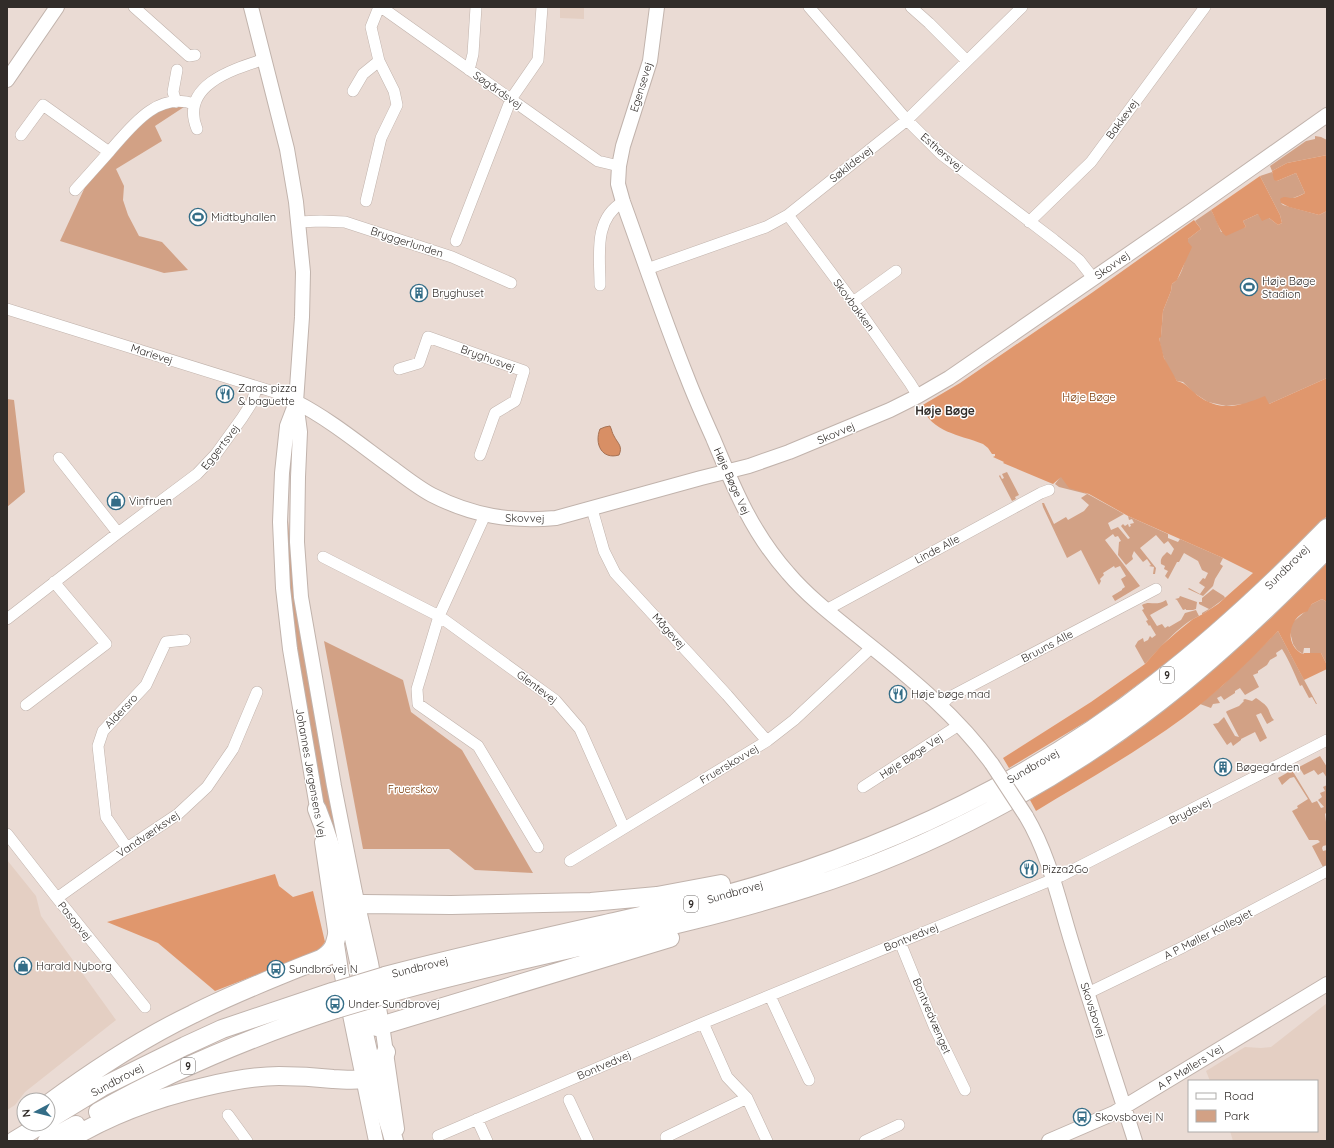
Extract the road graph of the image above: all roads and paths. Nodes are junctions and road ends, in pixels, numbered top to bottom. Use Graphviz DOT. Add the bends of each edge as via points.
graph roads {
  1 [pos="57,7"];
  2 [pos="134,7"];
  3 [pos="251,7"];
  4 [pos="380,7"];
  5 [pos="476,7"];
  6 [pos="542,7"];
  7 [pos="657,7"];
  8 [pos="809,7"];
  9 [pos="911,7"];
  10 [pos="1022,7"];
  11 [pos="1205,7"];
  12 [pos="394,11"];
  13 [pos="195,55"];
  14 [pos="265,59"];
  15 [pos="379,60"];
  16 [pos="967,61"];
  17 [pos="177,70"];
  18 [pos="469,70"];
  19 [pos="7,80"];
  20 [pos="353,91"];
  21 [pos="511,100"];
  22 [pos="176,102"];
  23 [pos="194,104"];
  24 [pos="907,120"];
  25 [pos="1325,121"];
  26 [pos="197,129"];
  27 [pos="22,135"];
  28 [pos="110,152"];
  29 [pos="619,166"];
  30 [pos="75,190"];
  31 [pos="366,201"];
  32 [pos="623,202"];
  33 [pos="788,214"];
  34 [pos="298,222"];
  35 [pos="1029,222"];
  36 [pos="456,241"];
  37 [pos="647,269"];
  38 [pos="896,271"];
  39 [pos="1093,278"];
  40 [pos="511,283"];
  41 [pos="600,286"];
  42 [pos="853,302"];
  43 [pos="7,309"];
  44 [pos="399,369"];
  45 [pos="257,387"];
  46 [pos="918,396"];
  47 [pos="296,402"];
  48 [pos="480,455"];
  49 [pos="59,458"];
  50 [pos="726,472"];
  51 [pos="1049,490"];
  52 [pos="592,509"];
  53 [pos="485,515"];
  54 [pos="1327,528"];
  55 [pos="118,533"];
  56 [pos="1327,549"];
  57 [pos="322,558"];
  58 [pos="54,582"];
  59 [pos="1156,589"];
  60 [pos="826,610"];
  61 [pos="439,616"];
  62 [pos="7,619"];
  63 [pos="185,640"];
  64 [pos="872,647"];
  65 [pos="257,692"];
  66 [pos="26,705"];
  67 [pos="940,706"];
  68 [pos="959,725"];
  69 [pos="1327,740"];
  70 [pos="767,742"];
  71 [pos="863,787"];
  72 [pos="985,793"];
  73 [pos="317,809"];
  74 [pos="624,828"];
  75 [pos="7,834"];
  76 [pos="538,847"];
  77 [pos="127,848"];
  78 [pos="570,861"];
  79 [pos="868,867"];
  80 [pos="1327,871"];
  81 [pos="1052,879"];
  82 [pos="57,898"];
  83 [pos="354,909"];
  84 [pos="900,942"];
  85 [pos="337,944"];
  86 [pos="1327,984"];
  87 [pos="388,985"];
  88 [pos="1088,993"];
  89 [pos="770,996"];
  90 [pos="334,1000"];
  91 [pos="144,1007"];
  92 [pos="703,1023"];
  93 [pos="382,1025"];
  94 [pos="386,1052"];
  95 [pos="368,1076"];
  96 [pos="809,1080"];
  97 [pos="965,1090"];
  98 [pos="56,1098"];
  99 [pos="746,1098"];
  100 [pos="569,1100"];
  101 [pos="1124,1107"];
  102 [pos="56,1115"];
  103 [pos="228,1115"];
  104 [pos="477,1120"];
  105 [pos="899,1125"];
  106 [pos="16,1128"];
  107 [pos="29,1132"];
  108 [pos="7,1135"];
  109 [pos="438,1136"];
  110 [pos="666,1137"];
  111 [pos="14,1141"];
  112 [pos="47,1141"];
  113 [pos="66,1141"];
  114 [pos="247,1141"];
  115 [pos="376,1141"];
  116 [pos="394,1141"];
  117 [pos="399,1141"];
  118 [pos="487,1141"];
  119 [pos="588,1141"];
  120 [pos="767,1141"];
  121 [pos="865,1141"];
  122 [pos="1048,1141"];
  123 [pos="1135,1141"];
  1 -- 19 [label="street"];
  2 -- 13 [label="street" via="189,56"];
  3 -- 14 [label="street, Johannes Jørgensens Vej"];
  4 -- 12 [label="street, Søgårdsvej"];
  4 -- 15 [label="street" via="371,26"];
  5 -- 18 [label="street" via="473,54"];
  6 -- 21 [label="street" via="538,60"];
  7 -- 29 [label="street, Egensevej" via="650,61"];
  8 -- 24 [label="street, Esthersvej"];
  9 -- 16 [label="street"];
  10 -- 16 [label="street, Søkildevej"];
  11 -- 35 [label="street, Bakkevej" via="1091,162"];
  12 -- 18 [label="street, Søgårdsvej"];
  14 -- 23 [label="street" via="218,78 203,89"];
  14 -- 34 [label="street, Johannes Jørgensens Vej" via="287,149"];
  15 -- 20 [label="street" via="363,74"];
  15 -- 31 [label="street" via="394,91 397,105 381,138"];
  16 -- 24 [label="street, Søkildevej"];
  17 -- 22 [label="street" via="173,92"];
  18 -- 21 [label="street, Søgårdsvej"];
  21 -- 29 [label="street, Søgårdsvej" via="598,161"];
  21 -- 36 [label="street"];
  22 -- 23 [label="street"];
  22 -- 28 [label="street" via="158,106 137,120"];
  23 -- 26 [label="street" via="193,116"];
  24 -- 33 [label="street, Søkildevej"];
  24 -- 35 [label="street, Esthersvej" via="941,154"];
  25 -- 39 [label="street, Skovvej"];
  27 -- 28 [label="street" via="43,105"];
  28 -- 30 [label="street"];
  29 -- 32 [label="street, Høje Bøge Vej" via="618,184"];
  32 -- 37 [label="street, Høje Bøge Vej"];
  32 -- 41 [label="street" via="614,206 604,222 600,236"];
  33 -- 37 [label="street, Søkildevej" via="766,227"];
  33 -- 42 [label="street, Skovbakken"];
  34 -- 40 [label="street, Bryggerlunden" via="345,222 452,257"];
  34 -- 47 [label="street, Johannes Jørgensens Vej" via="303,272"];
  35 -- 39 [label="street, Esthersvej" via="1079,260"];
  37 -- 50 [label="street, Høje Bøge Vej"];
  38 -- 42 [label="street"];
  39 -- 46 [label="street, Skovvej" via="964,368"];
  42 -- 46 [label="street, Skovbakken"];
  43 -- 45 [label="street, Marievej"];
  44 -- 48 [label="street, Bryghusvej" via="419,363 428,337 524,371 515,401 495,413"];
  45 -- 47 [label="street, Marievej"];
  45 -- 55 [label="street, Eggertsvej" via="251,404 242,418 216,454 197,474"];
  46 -- 50 [label="street, Skovvej" via="789,452"];
  47 -- 53 [label="street, Skovvej" via="317,413 431,494 458,507"];
  47 -- 73 [label="street, Johannes Jørgensens Vej" via="287,426 282,473 282,588"];
  47 -- 83 [label="street, Johannes Jørgensens Vej" via="300,432 297,542 300,597"];
  49 -- 55 [label="street"];
  50 -- 52 [label="street, Skovvej"];
  50 -- 60 [label="street, Høje Bøge Vej" via="750,521 765,544 797,583"];
  51 -- 60 [label="street, Linde Alle"];
  52 -- 53 [label="street, Skovvej" via="556,518 532,520"];
  52 -- 70 [label="street, Mågevej" via="604,551 615,573"];
  53 -- 61 [label="street"];
  54 -- 72 [label="main road, Sundbrovej / 9" via="1234,619 1156,683 1063,748"];
  55 -- 58 [label="street, Eggertsvej"];
  56 -- 79 [label="main road, Sundbrovej / 9" via="1212,659 1119,732 1057,772 976,818"];
  57 -- 61 [label="street, Glentevej"];
  58 -- 62 [label="street, Eggertsvej"];
  58 -- 66 [label="street" via="106,644"];
  59 -- 67 [label="street, Bruuns Alle" via="948,698"];
  60 -- 64 [label="street, Høje Bøge Vej"];
  61 -- 74 [label="street, Glentevej" via="555,700 580,729"];
  61 -- 76 [label="street" via="417,690 418,704 478,746"];
  63 -- 77 [label="street, Aldersro" via="166,642 146,685 103,731 98,746 106,817"];
  64 -- 67 [label="street, Høje Bøge Vej"];
  64 -- 70 [label="street, Fruerskovvej"];
  65 -- 77 [label="street, Vandværksvej" via="233,749 207,787 178,814"];
  67 -- 68 [label="street, Høje Bøge Vej"];
  68 -- 71 [label="street, Høje Bøge Vej"];
  68 -- 81 [label="street, Høje Bøge Vej, bridge" via="992,764 1026,816 1043,848"];
  69 -- 81 [label="street, Brydevej"];
  70 -- 74 [label="street, Fruerskovvej"];
  72 -- 83 [label="main road" via="821,856 750,878 708,887 657,896 591,902 370,904"];
  72 -- 87 [label="main road, Sundbrovej / 9" via="885,840 768,882 657,912 449,960"];
  73 -- 83 [label="main road"];
  73 -- 85 [label="street, Johannes Jørgensens Vej"];
  74 -- 78 [label="street, Fruerskovvej"];
  75 -- 82 [label="street, Pasopvej"];
  77 -- 82 [label="street, Vandværksvej"];
  79 -- 87 [label="main road, Sundbrovej / 9" via="785,895 682,924 453,976"];
  79 -- 93 [label="main road" via="799,898 760,911"];
  80 -- 88 [label="street, A P Møller Kollegiet" via="1189,944"];
  81 -- 84 [label="street, Bontvedvej"];
  81 -- 88 [label="street, Skovsbovej"];
  82 -- 91 [label="street, Pasopvej"];
  83 -- 85 [label="main road" via="341,922"];
  83 -- 93 [label="main road" via="354,936 371,1020 377,1027"];
  84 -- 89 [label="street, Bontvedvej"];
  84 -- 97 [label="street, Bontvedvænget" via="934,1026"];
  85 -- 95 [label="main road" via="346,952 351,963"];
  85 -- 98 [label="main road" via="321,959 216,1003 166,1028 97,1069"];
  86 -- 101 [label="street, A P Møllers Vej"];
  87 -- 90 [label="main road, Sundbrovej / 9, bridge"];
  88 -- 101 [label="street, Skovsbovej"];
  89 -- 92 [label="street, Bontvedvej"];
  89 -- 96 [label="street"];
  90 -- 102 [label="main road, Sundbrovej / 9" via="222,1029 102,1087"];
  90 -- 112 [label="main road, Sundbrovej / 9" via="160,1079"];
  92 -- 99 [label="street" via="727,1077"];
  92 -- 104 [label="street, Bontvedvej"];
  93 -- 94 [label="street"];
  94 -- 95 [label="main road" via="382,1063"];
  94 -- 117 [label="street"];
  95 -- 113 [label="main road" via="353,1080 296,1076 245,1078 154,1101 118,1114"];
  95 -- 115 [label="street"];
  95 -- 116 [label="main road"];
  99 -- 110 [label="street"];
  99 -- 120 [label="street"];
  100 -- 119 [label="street"];
  101 -- 122 [label="street, A P Møllers Vej"];
  101 -- 123 [label="street, Skovsbovej"];
  103 -- 114 [label="street"];
  104 -- 109 [label="street, Bontvedvej"];
  104 -- 118 [label="street"];
  105 -- 121 [label="street"];
  106 -- 108 [label="main road"];
  107 -- 111 [label="main road"];
}
